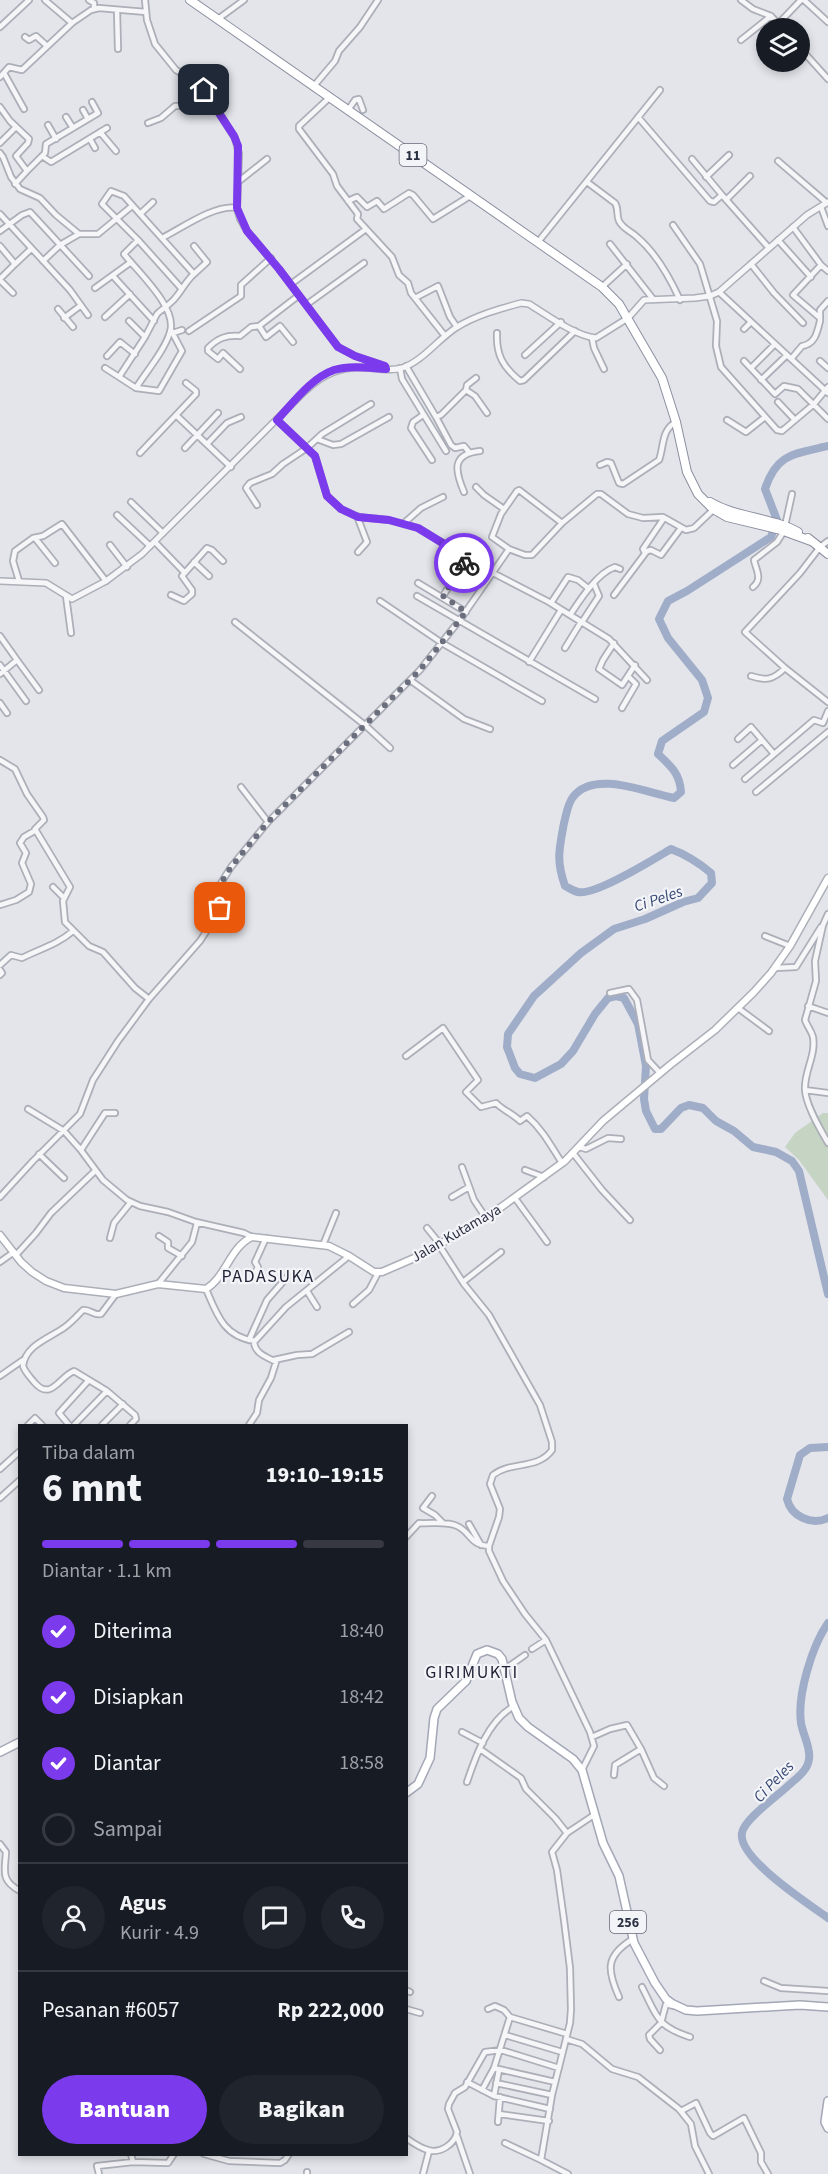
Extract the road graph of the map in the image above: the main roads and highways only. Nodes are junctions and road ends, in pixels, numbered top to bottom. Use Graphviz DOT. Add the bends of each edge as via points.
graph roads {
  1 [pos="190,0"];
  2 [pos="828,554"];
  3 [pos="828,878"];
  4 [pos="0,1235"];
  5 [pos="18,1743"];
  6 [pos="0,1752"];
  7 [pos="408,1792"];
  8 [pos="828,2007"];
  9 [pos="828,2101"];
  10 [pos="828,2128"];
  1 -- 2 [label="highway, 11" via="602,287 620,304 662,378 682,457 698,494 727,517 783,528"];
  3 -- 4 [label="main road, Jalan Kutamaya" via="775,968 715,1030 603,1121 562,1163 515,1198 439,1245 378,1273 323,1245 252,1237 242,1243 219,1279 206,1289 158,1284 116,1294 55,1285 32,1272"];
  5 -- 6 [label="main road"];
  7 -- 8 [label="main road, 256" via="418,1784 430,1758 437,1708 466,1681 477,1654 487,1650 498,1654 519,1718 582,1770 603,1843 620,1876 633,1939 658,1989 668,2000 697,2011"];
  9 -- 10 [label="main road"];
}
